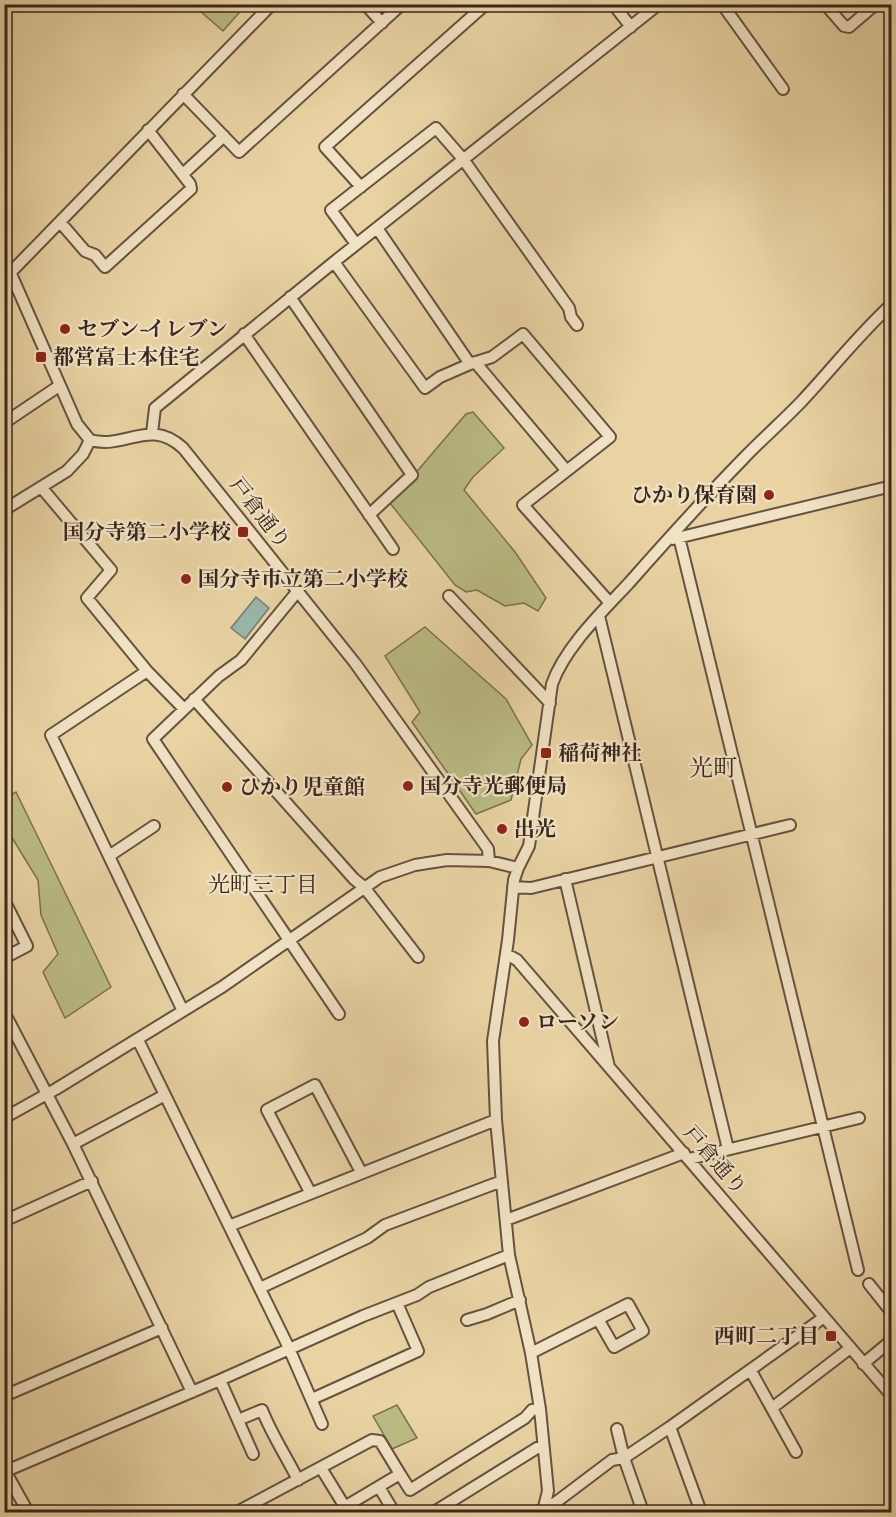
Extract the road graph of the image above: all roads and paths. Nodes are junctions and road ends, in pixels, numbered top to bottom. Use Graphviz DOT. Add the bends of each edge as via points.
graph roads {
  1 [pos="272,4"];
  2 [pos="365,4"];
  3 [pos="402,4"];
  4 [pos="486,4"];
  5 [pos="613,4"];
  6 [pos="659,4"];
  7 [pos="722,4"];
  8 [pos="825,4"];
  9 [pos="876,4"];
  10 [pos="382,23"];
  11 [pos="632,27"];
  12 [pos="783,89"];
  13 [pos="183,94"];
  14 [pos="148,130"];
  15 [pos="224,136"];
  16 [pos="463,159"];
  17 [pos="183,174"];
  18 [pos="362,187"];
  19 [pos="60,222"];
  20 [pos="377,228"];
  21 [pos="356,244"];
  22 [pos="4,258"];
  23 [pos="334,262"];
  24 [pos="11,273"];
  25 [pos="290,297"];
  26 [pos="891,304"];
  27 [pos="577,325"];
  28 [pos="244,334"];
  29 [pos="472,363"];
  30 [pos="59,386"];
  31 [pos="4,423"];
  32 [pos="152,434"];
  33 [pos="90,440"];
  34 [pos="566,470"];
  35 [pos="891,486"];
  36 [pos="41,487"];
  37 [pos="4,510"];
  38 [pos="369,515"];
  39 [pos="679,537"];
  40 [pos="667,540"];
  41 [pos="393,549"];
  42 [pos="297,592"];
  43 [pos="449,596"];
  44 [pos="610,603"];
  45 [pos="599,616"];
  46 [pos="147,671"];
  47 [pos="194,699"];
  48 [pos="550,703"];
  49 [pos="184,709"];
  50 [pos="790,825"];
  51 [pos="154,826"];
  52 [pos="752,834"];
  53 [pos="109,856"];
  54 [pos="657,858"];
  55 [pos="489,861"];
  56 [pos="518,868"];
  57 [pos="565,879"];
  58 [pos="364,887"];
  59 [pos="513,887"];
  60 [pos="4,900"];
  61 [pos="290,942"];
  62 [pos="506,954"];
  63 [pos="418,957"];
  64 [pos="4,958"];
  65 [pos="183,1011"];
  66 [pos="4,1012"];
  67 [pos="339,1014"];
  68 [pos="138,1040"];
  69 [pos="609,1067"];
  70 [pos="48,1094"];
  71 [pos="165,1095"];
  72 [pos="4,1118"];
  73 [pos="859,1118"];
  74 [pos="496,1120"];
  75 [pos="823,1127"];
  76 [pos="73,1144"];
  77 [pos="728,1149"];
  78 [pos="686,1156"];
  79 [pos="361,1172"];
  80 [pos="92,1181"];
  81 [pos="502,1181"];
  82 [pos="310,1192"];
  83 [pos="506,1220"];
  84 [pos="4,1221"];
  85 [pos="229,1226"];
  86 [pos="509,1255"];
  87 [pos="858,1270"];
  88 [pos="869,1284"];
  89 [pos="260,1288"];
  90 [pos="520,1300"];
  91 [pos="397,1303"];
  92 [pos="891,1313"];
  93 [pos="823,1318"];
  94 [pos="598,1319"];
  95 [pos="466,1320"];
  96 [pos="162,1328"];
  97 [pos="891,1340"];
  98 [pos="289,1348"];
  99 [pos="849,1348"];
  100 [pos="531,1353"];
  101 [pos="863,1364"];
  102 [pos="751,1371"];
  103 [pos="220,1380"];
  104 [pos="192,1392"];
  105 [pos="4,1396"];
  106 [pos="891,1396"];
  107 [pos="312,1399"];
  108 [pos="772,1408"];
  109 [pos="540,1409"];
  110 [pos="238,1420"];
  111 [pos="322,1424"];
  112 [pos="670,1427"];
  113 [pos="617,1429"];
  114 [pos="543,1447"];
  115 [pos="796,1452"];
  116 [pos="254,1454"];
  117 [pos="624,1458"];
  118 [pos="321,1468"];
  119 [pos="5,1470"];
  120 [pos="400,1474"];
  121 [pos="298,1480"];
  122 [pos="379,1487"];
  123 [pos="16,1490"];
  124 [pos="4,1496"];
  125 [pos="340,1510"];
  126 [pos="543,1510"];
  127 [pos="28,1512"];
  128 [pos="237,1512"];
  129 [pos="394,1512"];
  130 [pos="434,1512"];
  131 [pos="643,1512"];
  132 [pos="701,1512"];
  1 -- 13 [label="street"];
  2 -- 10 [label="street"];
  3 -- 10 [label="street"];
  4 -- 18 [label="street" via="325,147"];
  5 -- 11 [label="street"];
  6 -- 11 [label="street"];
  7 -- 12 [label="street"];
  8 -- 9 [label="street" via="849,27"];
  10 -- 15 [label="street" via="239,152"];
  11 -- 16 [label="street"];
  13 -- 14 [label="street"];
  13 -- 15 [label="street"];
  14 -- 17 [label="street"];
  14 -- 19 [label="street"];
  15 -- 17 [label="street"];
  16 -- 18 [label="street" via="436,128"];
  16 -- 20 [label="street"];
  16 -- 27 [label="street" via="569,308"];
  17 -- 19 [label="street" via="191,189 105,267"];
  18 -- 21 [label="street" via="331,210"];
  19 -- 24 [label="street"];
  20 -- 21 [label="street"];
  20 -- 29 [label="street"];
  21 -- 23 [label="street"];
  22 -- 24 [label="street"];
  23 -- 25 [label="street"];
  23 -- 29 [label="street" via="425,388"];
  24 -- 30 [label="street"];
  25 -- 28 [label="street"];
  25 -- 38 [label="street" via="412,475"];
  26 -- 40 [label="street"];
  28 -- 32 [label="street" via="155,408"];
  28 -- 38 [label="street"];
  29 -- 34 [label="street"];
  29 -- 34 [label="street" via="492,357 523,334 610,437"];
  30 -- 31 [label="street"];
  30 -- 33 [label="street" via="77,424"];
  32 -- 33 [label="street" via="110,442"];
  32 -- 42 [label="street, 戸倉通り" via="161,434 183,448"];
  33 -- 36 [label="street" via="75,464"];
  34 -- 44 [label="street" via="523,506"];
  35 -- 39 [label="street"];
  36 -- 37 [label="street"];
  36 -- 46 [label="street" via="111,570 87,597"];
  38 -- 41 [label="street"];
  39 -- 40 [label="street"];
  39 -- 52 [label="street"];
  40 -- 44 [label="street"];
  42 -- 47 [label="street" via="241,660"];
  42 -- 55 [label="street, 戸倉通り" via="392,714 488,849"];
  43 -- 48 [label="street"];
  44 -- 45 [label="street"];
  45 -- 48 [label="street" via="557,670"];
  45 -- 54 [label="street"];
  46 -- 49 [label="street"];
  46 -- 53 [label="street" via="51,735"];
  47 -- 49 [label="street"];
  47 -- 58 [label="street"];
  48 -- 56 [label="street" via="529,846"];
  49 -- 61 [label="street" via="153,739"];
  50 -- 52 [label="street"];
  51 -- 53 [label="street"];
  52 -- 54 [label="street"];
  52 -- 75 [label="street"];
  53 -- 65 [label="street"];
  54 -- 57 [label="street"];
  54 -- 77 [label="street"];
  55 -- 56 [label="street"];
  55 -- 58 [label="street" via="426,862 380,877"];
  56 -- 59 [label="street"];
  57 -- 59 [label="street" via="531,888"];
  57 -- 69 [label="street"];
  58 -- 61 [label="street"];
  58 -- 63 [label="street"];
  59 -- 62 [label="street"];
  60 -- 64 [label="street" via="27,946"];
  61 -- 65 [label="street"];
  61 -- 67 [label="street"];
  62 -- 69 [label="street, 戸倉通り" via="517,960"];
  62 -- 74 [label="street" via="493,1041"];
  65 -- 68 [label="street"];
  66 -- 70 [label="street"];
  68 -- 70 [label="street"];
  68 -- 71 [label="street"];
  69 -- 78 [label="street, 戸倉通り"];
  70 -- 72 [label="street"];
  70 -- 76 [label="street"];
  71 -- 76 [label="street"];
  71 -- 85 [label="street"];
  73 -- 75 [label="street"];
  74 -- 79 [label="street"];
  74 -- 81 [label="street"];
  75 -- 77 [label="street"];
  75 -- 87 [label="street"];
  76 -- 80 [label="street"];
  77 -- 78 [label="street"];
  78 -- 83 [label="street"];
  78 -- 93 [label="street, 戸倉通り"];
  79 -- 82 [label="street"];
  79 -- 82 [label="street" via="315,1085 267,1110"];
  80 -- 84 [label="street"];
  80 -- 96 [label="street"];
  81 -- 83 [label="street"];
  81 -- 89 [label="street" via="385,1225 367,1238"];
  82 -- 85 [label="street"];
  83 -- 86 [label="street"];
  85 -- 89 [label="street"];
  86 -- 90 [label="street"];
  86 -- 91 [label="street"];
  88 -- 92 [label="street"];
  89 -- 98 [label="street"];
  90 -- 95 [label="street"];
  90 -- 100 [label="street"];
  91 -- 98 [label="street"];
  91 -- 107 [label="street" via="418,1351"];
  93 -- 99 [label="street, 戸倉通り"];
  93 -- 102 [label="street"];
  94 -- 100 [label="street"];
  96 -- 104 [label="street"];
  96 -- 105 [label="street"];
  97 -- 101 [label="street"];
  98 -- 103 [label="street"];
  98 -- 107 [label="street"];
  99 -- 101 [label="street, 戸倉通り"];
  99 -- 108 [label="street"];
  100 -- 109 [label="street"];
  101 -- 106 [label="street, 戸倉通り"];
  102 -- 108 [label="street"];
  102 -- 112 [label="street"];
  103 -- 104 [label="street"];
  103 -- 110 [label="street"];
  104 -- 119 [label="street"];
  107 -- 111 [label="street"];
  108 -- 115 [label="street"];
  109 -- 114 [label="street"];
  109 -- 120 [label="street" via="532,1410 410,1490"];
  110 -- 116 [label="street"];
  110 -- 121 [label="street" via="262,1410"];
  112 -- 117 [label="street"];
  112 -- 132 [label="street"];
  113 -- 117 [label="street"];
  114 -- 126 [label="street" via="548,1491"];
  114 -- 130 [label="street"];
  117 -- 126 [label="street" via="612,1460"];
  117 -- 131 [label="street"];
  118 -- 120 [label="street" via="372,1440 380,1441"];
  118 -- 121 [label="street"];
  118 -- 125 [label="street"];
  119 -- 123 [label="street"];
  120 -- 122 [label="street"];
  121 -- 128 [label="street"];
  122 -- 125 [label="street"];
  122 -- 129 [label="street"];
  123 -- 124 [label="street"];
  123 -- 127 [label="street"];
}
